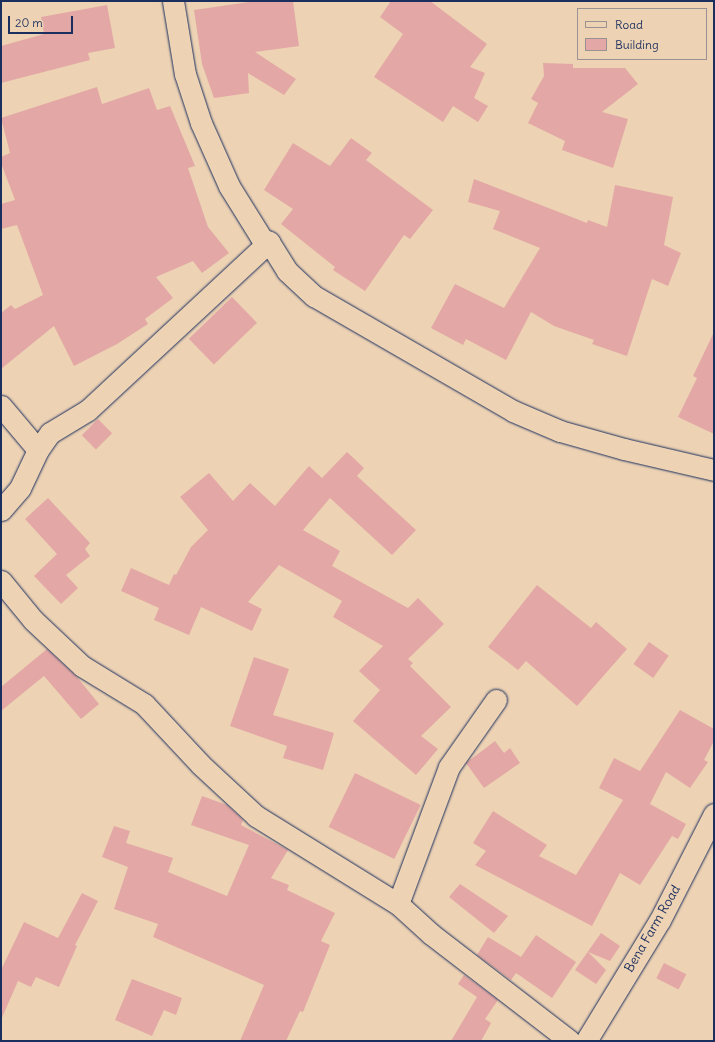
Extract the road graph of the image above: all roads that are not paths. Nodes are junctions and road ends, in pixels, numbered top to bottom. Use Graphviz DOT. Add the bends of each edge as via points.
graph roads {
  1 [pos="173,1"];
  2 [pos="269,242"];
  3 [pos="1,406"];
  4 [pos="38,450"];
  5 [pos="714,470"];
  6 [pos="1,510"];
  7 [pos="1,582"];
  8 [pos="496,700"];
  9 [pos="714,814"];
  10 [pos="398,904"];
  11 [pos="570,1041"];
  12 [pos="586,1041"];
  1 -- 2 [label="street" via="185,74 201,123 229,186 262,239"];
  2 -- 4 [label="street" via="88,410 50,433"];
  2 -- 5 [label="street" via="287,271 314,296 513,411 567,433"];
  3 -- 4 [label="street"];
  4 -- 6 [label="street" via="20,488"];
  7 -- 10 [label="street" via="33,620 82,666 144,704 201,765 256,816"];
  8 -- 10 [label="street" via="449,767"];
  9 -- 12 [label="street, Bena Farm Road" via="660,920"];
  10 -- 11 [label="street" via="431,934"];
}
